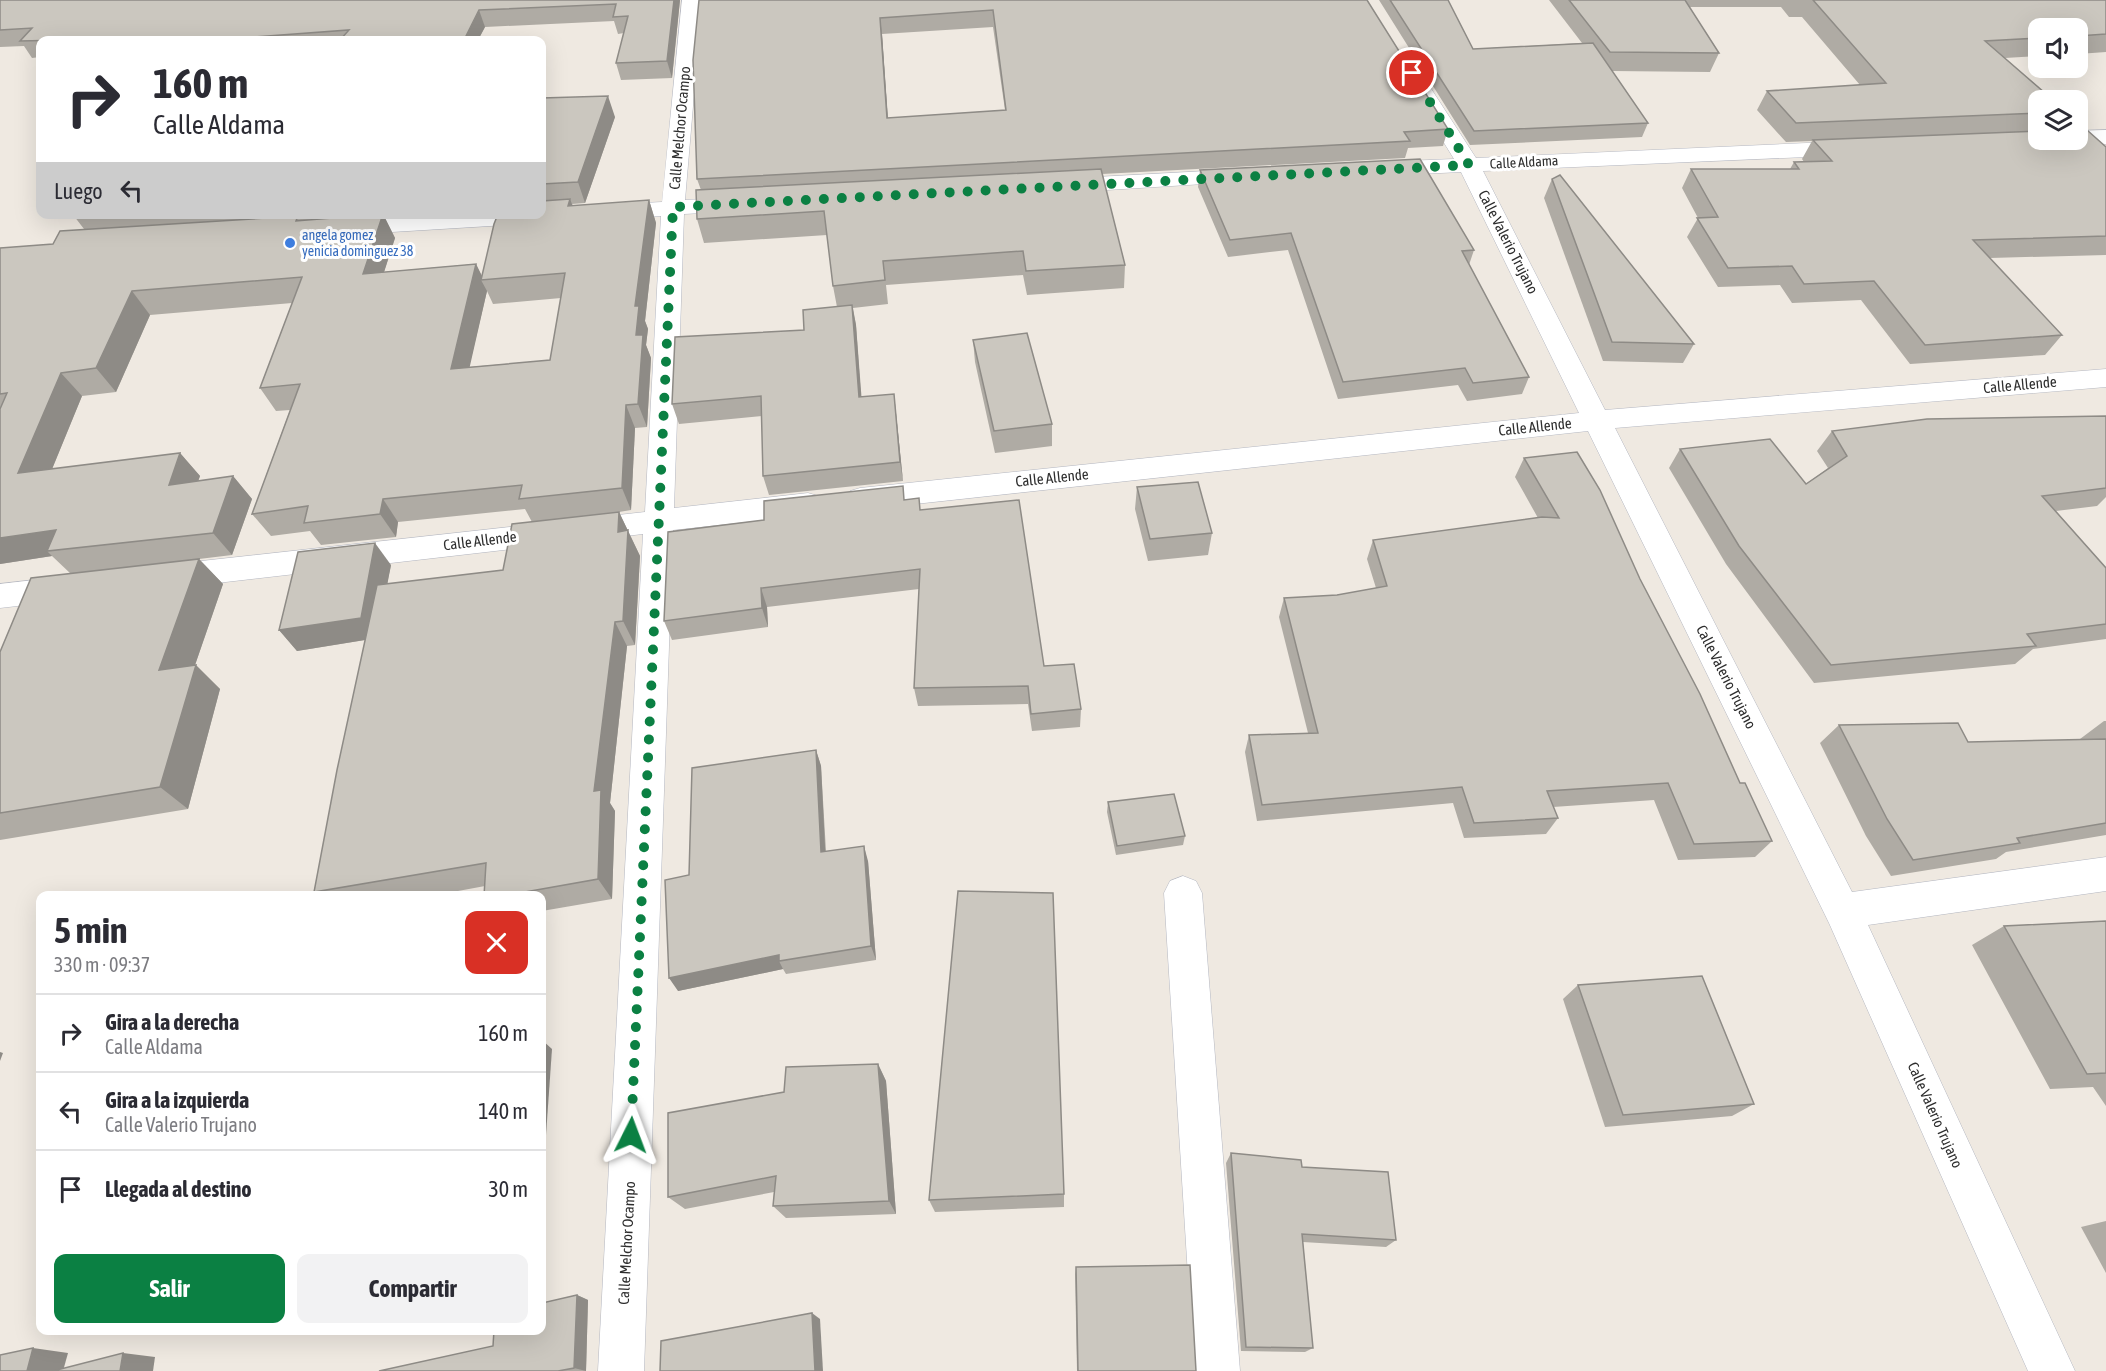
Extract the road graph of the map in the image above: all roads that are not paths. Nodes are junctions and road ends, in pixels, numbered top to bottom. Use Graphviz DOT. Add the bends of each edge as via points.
graph roads {
  1 [pos="692,0"];
  2 [pos="1409,68"];
  3 [pos="2106,137"];
  4 [pos="2088,138"];
  5 [pos="1875,147"];
  6 [pos="1469,165"];
  7 [pos="1355,170"];
  8 [pos="1271,175"];
  9 [pos="1032,188"];
  10 [pos="768,202"];
  11 [pos="673,207"];
  12 [pos="590,213"];
  13 [pos="566,214"];
  14 [pos="546,215"];
  15 [pos="489,219"];
  16 [pos="319,230"];
  17 [pos="2106,378"];
  18 [pos="1598,420"];
  19 [pos="658,520"];
  20 [pos="141,580"];
  21 [pos="94,585"];
  22 [pos="0,596"];
  23 [pos="2106,874"];
  24 [pos="1183,893"];
  25 [pos="1842,911"];
  26 [pos="621,1371"];
  27 [pos="1217,1371"];
  28 [pos="2052,1371"];
  1 -- 11 [label="street, Calle Melchor Ocampo"];
  2 -- 6 [label="street, Calle Valerio Trujano"];
  3 -- 4 [label="street"];
  5 -- 6 [label="street, Calle Aldama"];
  6 -- 7 [label="street, Calle Aldama"];
  6 -- 18 [label="street, Calle Valerio Trujano"];
  8 -- 9 [label="street"];
  10 -- 11 [label="street"];
  11 -- 12 [label="street"];
  11 -- 19 [label="street, Calle Melchor Ocampo"];
  13 -- 14 [label="street"];
  15 -- 16 [label="street"];
  17 -- 18 [label="street, Calle Allende"];
  18 -- 19 [label="street, Calle Allende"];
  18 -- 25 [label="street, Calle Valerio Trujano"];
  19 -- 20 [label="street, Calle Allende"];
  19 -- 26 [label="street, Calle Melchor Ocampo"];
  21 -- 22 [label="street"];
  23 -- 25 [label="street"];
  24 -- 27 [label="street"];
  25 -- 28 [label="street, Calle Valerio Trujano"];
}
